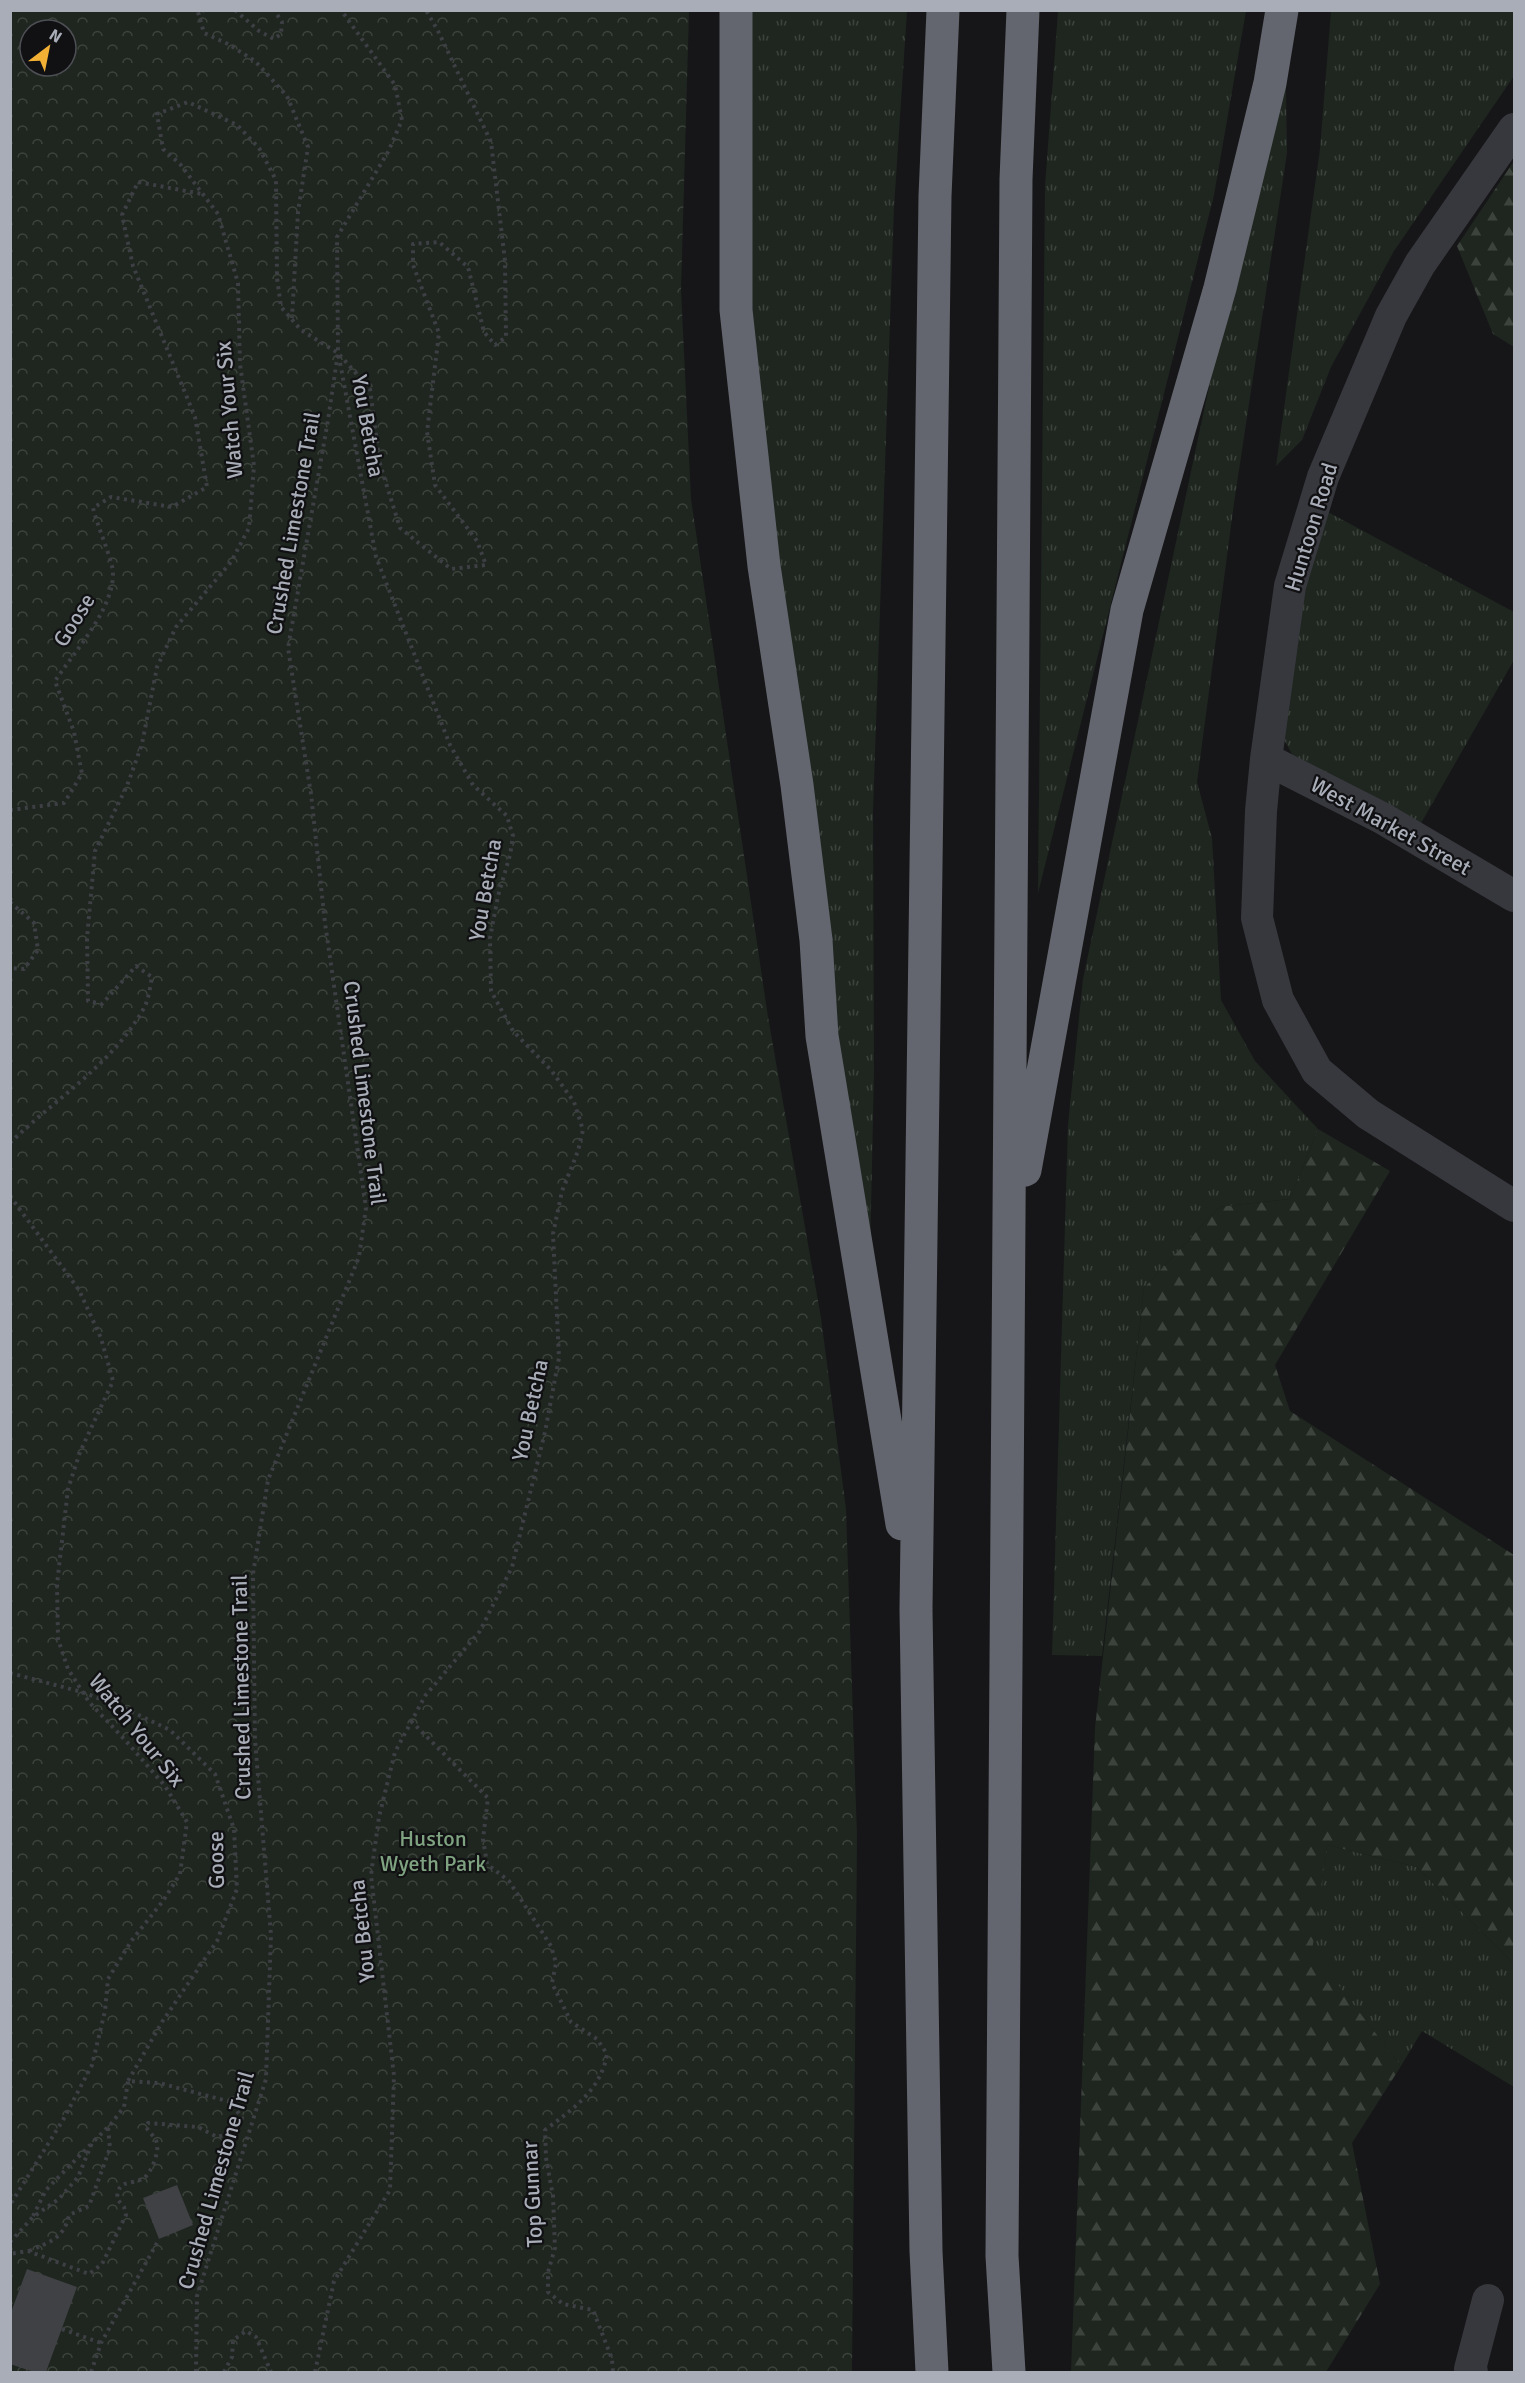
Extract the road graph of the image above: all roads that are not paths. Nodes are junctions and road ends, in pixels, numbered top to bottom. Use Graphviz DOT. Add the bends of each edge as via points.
graph roads {
  1 [pos="736,10"];
  2 [pos="943,10"];
  3 [pos="1023,10"];
  4 [pos="1282,10"];
  5 [pos="1515,129"];
  6 [pos="1266,759"];
  7 [pos="1515,896"];
  8 [pos="1515,1206"];
  9 [pos="1009,1257"];
  10 [pos="916,1609"];
  11 [pos="1488,2300"];
  12 [pos="932,2373"];
  13 [pos="1009,2373"];
  14 [pos="1472,2373"];
  1 -- 10 [label="highway" via="735,310 764,566 815,929 822,1036"];
  2 -- 10 [label="highway" via="935,208"];
  3 -- 9 [label="highway" via="1016,180"];
  4 -- 9 [label="highway" via="1270,83 1220,288 1127,610"];
  5 -- 6 [label="street, Huntoon Road" via="1420,264 1391,316 1323,477 1290,586"];
  6 -- 7 [label="street, West Market Street" via="1382,818"];
  6 -- 8 [label="street, Huntoon Road" via="1257,918 1278,1000 1317,1071 1368,1114"];
  9 -- 13 [label="highway" via="1002,2256"];
  10 -- 12 [label="highway" via="926,2252"];
  11 -- 14 [label="street"];
}
